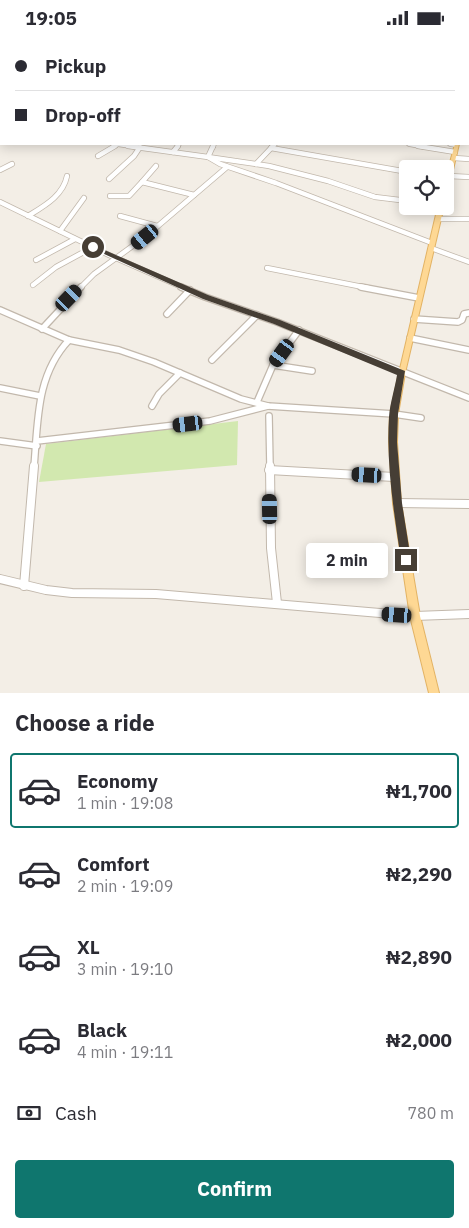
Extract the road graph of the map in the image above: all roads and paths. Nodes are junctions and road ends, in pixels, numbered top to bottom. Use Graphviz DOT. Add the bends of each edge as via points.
graph roads {
  1 [pos="116,145"];
  2 [pos="125,145"];
  3 [pos="178,145"];
  4 [pos="214,145"];
  5 [pos="274,145"];
  6 [pos="414,145"];
  7 [pos="457,145"];
  8 [pos="140,147"];
  9 [pos="271,149"];
  10 [pos="173,152"];
  11 [pos="454,155"];
  12 [pos="98,156"];
  13 [pos="208,157"];
  14 [pos="469,159"];
  15 [pos="452,160"];
  16 [pos="12,164"];
  17 [pos="256,164"];
  18 [pos="156,166"];
  19 [pos="227,167"];
  20 [pos="0,170"];
  21 [pos="399,170"];
  22 [pos="67,176"];
  23 [pos="454,177"];
  24 [pos="469,177"];
  25 [pos="108,179"];
  26 [pos="142,183"];
  27 [pos="194,195"];
  28 [pos="110,196"];
  29 [pos="84,198"];
  30 [pos="399,200"];
  31 [pos="0,202"];
  32 [pos="28,215"];
  33 [pos="439,215"];
  34 [pos="120,216"];
  35 [pos="438,219"];
  36 [pos="469,219"];
  37 [pos="157,227"];
  38 [pos="60,231"];
  39 [pos="75,239"];
  40 [pos="431,246"];
  41 [pos="93,247"];
  42 [pos="118,259"];
  43 [pos="36,260"];
  44 [pos="469,262"];
  45 [pos="267,268"];
  46 [pos="33,285"];
  47 [pos="190,290"];
  48 [pos="419,298"];
  49 [pos="0,310"];
  50 [pos="469,313"];
  51 [pos="167,314"];
  52 [pos="257,315"];
  53 [pos="414,319"];
  54 [pos="42,329"];
  55 [pos="299,330"];
  56 [pos="410,337"];
  57 [pos="68,340"];
  58 [pos="469,349"];
  59 [pos="212,360"];
  60 [pos="273,365"];
  61 [pos="312,371"];
  62 [pos="180,373"];
  63 [pos="402,373"];
  64 [pos="0,388"];
  65 [pos="40,396"];
  66 [pos="469,398"];
  67 [pos="257,402"];
  68 [pos="152,406"];
  69 [pos="268,406"];
  70 [pos="394,414"];
  71 [pos="269,416"];
  72 [pos="420,418"];
  73 [pos="0,441"];
  74 [pos="37,444"];
  75 [pos="269,470"];
  76 [pos="394,477"];
  77 [pos="397,503"];
  78 [pos="469,504"];
  79 [pos="0,579"];
  80 [pos="24,586"];
  81 [pos="278,603"];
  82 [pos="469,614"];
  83 [pos="415,617"];
  84 [pos="434,693"];
  1 -- 12 [label="street"];
  2 -- 8 [label="street"];
  3 -- 10 [label="street"];
  4 -- 13 [label="street"];
  5 -- 9 [label="street"];
  6 -- 11 [label="street"];
  7 -- 11 [label="main road"];
  8 -- 10 [label="street"];
  8 -- 25 [label="street"];
  9 -- 17 [label="street"];
  9 -- 21 [label="street"];
  10 -- 13 [label="street"];
  11 -- 14 [label="street"];
  11 -- 15 [label="main road"];
  13 -- 17 [label="street"];
  13 -- 19 [label="street"];
  16 -- 20 [label="street"];
  17 -- 30 [label="street" via="328,181 375,197"];
  18 -- 26 [label="street"];
  19 -- 27 [label="street"];
  19 -- 40 [label="street"];
  22 -- 32 [label="street" via="67,183 61,191"];
  23 -- 24 [label="street"];
  26 -- 27 [label="street"];
  26 -- 28 [label="street" via="129,196"];
  27 -- 37 [label="street"];
  29 -- 38 [label="street"];
  31 -- 32 [label="street"];
  32 -- 38 [label="street"];
  33 -- 35 [label="main road"];
  34 -- 37 [label="street"];
  35 -- 36 [label="street"];
  35 -- 40 [label="main road"];
  37 -- 42 [label="street"];
  38 -- 39 [label="street"];
  39 -- 41 [label="street"];
  39 -- 43 [label="street"];
  40 -- 44 [label="street"];
  40 -- 48 [label="main road"];
  41 -- 42 [label="street"];
  41 -- 46 [label="street" via="56,267"];
  42 -- 47 [label="street"];
  42 -- 54 [label="street" via="94,274"];
  45 -- 48 [label="street"];
  47 -- 51 [label="street"];
  47 -- 52 [label="street"];
  48 -- 53 [label="main road"];
  49 -- 54 [label="street"];
  50 -- 53 [label="street" via="458,322"];
  52 -- 55 [label="street"];
  52 -- 59 [label="street"];
  53 -- 56 [label="main road"];
  54 -- 57 [label="street"];
  55 -- 60 [label="street"];
  55 -- 63 [label="street"];
  56 -- 58 [label="street"];
  56 -- 63 [label="main road"];
  57 -- 62 [label="street" via="119,350"];
  57 -- 65 [label="street" via="52,360"];
  60 -- 61 [label="street"];
  60 -- 67 [label="street"];
  62 -- 67 [label="street" via="228,394"];
  62 -- 68 [label="street"];
  63 -- 66 [label="street"];
  63 -- 70 [label="main road"];
  64 -- 65 [label="street"];
  65 -- 74 [label="street"];
  67 -- 69 [label="street"];
  69 -- 70 [label="street"];
  69 -- 74 [label="street" via="210,421"];
  70 -- 72 [label="street"];
  70 -- 76 [label="main road"];
  71 -- 75 [label="street"];
  73 -- 74 [label="street"];
  74 -- 80 [label="street"];
  75 -- 76 [label="street"];
  75 -- 81 [label="street" via="271,548"];
  76 -- 77 [label="main road"];
  77 -- 78 [label="street"];
  77 -- 83 [label="main road"];
  79 -- 80 [label="street"];
  80 -- 81 [label="street" via="72,593 156,593"];
  81 -- 83 [label="street"];
  82 -- 83 [label="street"];
  83 -- 84 [label="main road"];
}
